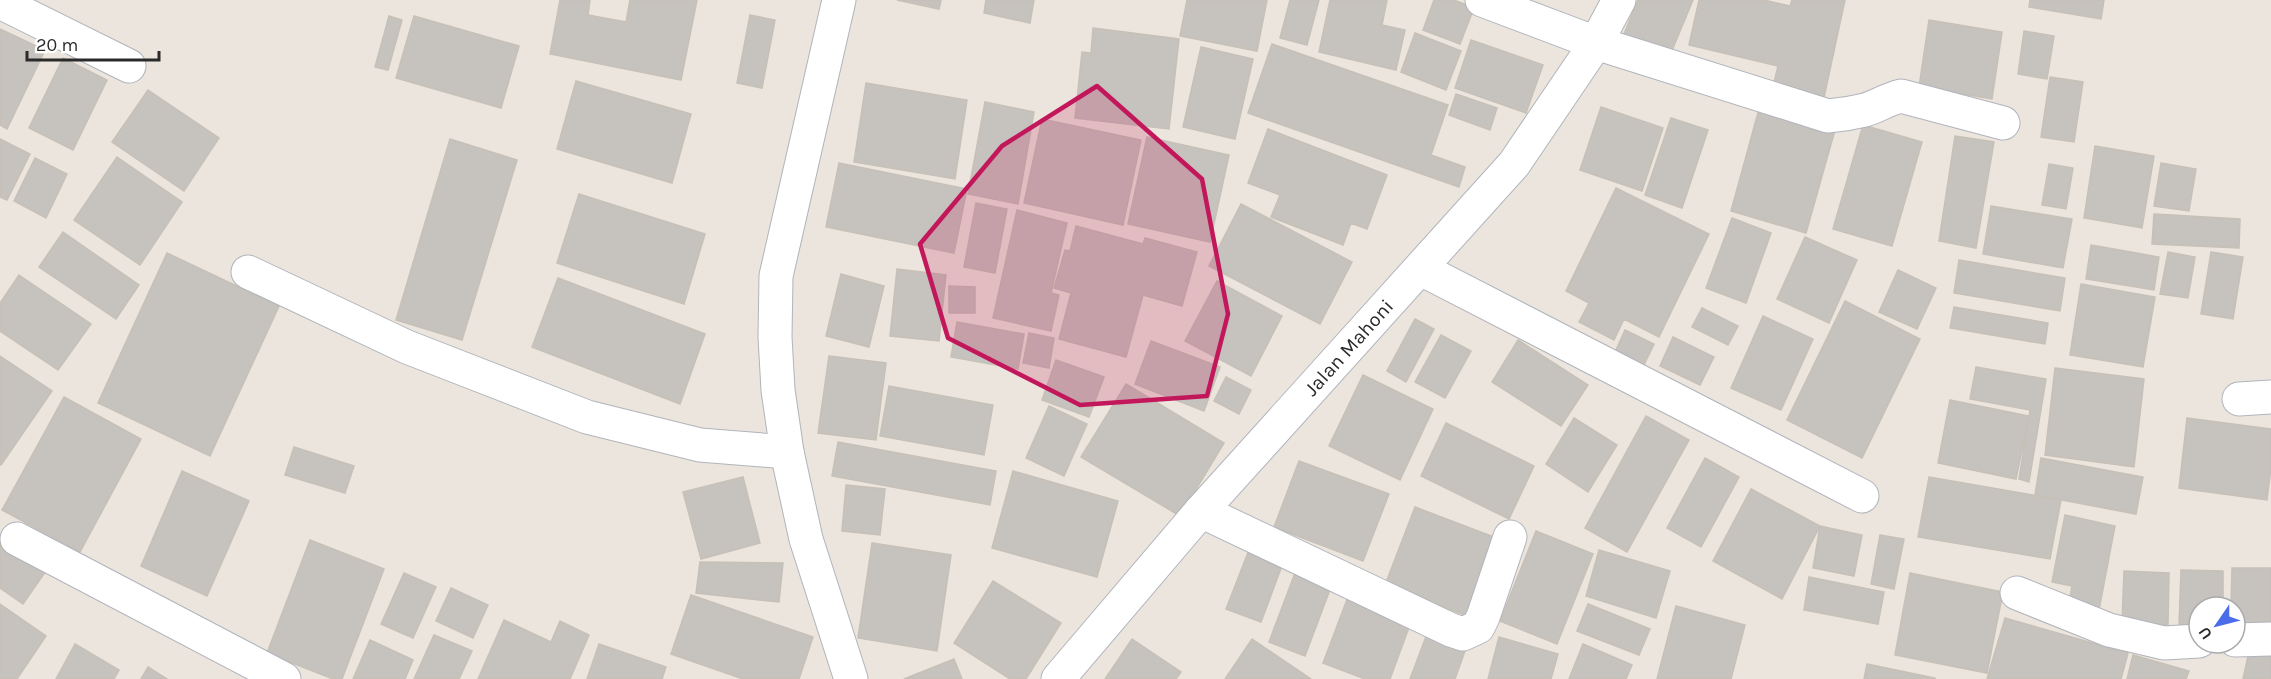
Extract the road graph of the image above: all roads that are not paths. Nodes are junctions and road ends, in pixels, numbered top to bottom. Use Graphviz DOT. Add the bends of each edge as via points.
graph roads {
  1 [pos="839,0"];
  2 [pos="1482,0"];
  3 [pos="1619,0"];
  4 [pos="0,2"];
  5 [pos="1596,43"];
  6 [pos="129,66"];
  7 [pos="2003,123"];
  8 [pos="1421,269"];
  9 [pos="248,272"];
  10 [pos="787,452"];
  11 [pos="1862,496"];
  12 [pos="1201,511"];
  13 [pos="1510,537"];
  14 [pos="17,539"];
  15 [pos="2017,593"];
  16 [pos="2271,639"];
  17 [pos="2247,640"];
  18 [pos="2187,642"];
  19 [pos="284,679"];
  20 [pos="851,679"];
  21 [pos="1058,679"];
  1 -- 10 [label="street" via="776,276 777,380"];
  2 -- 5 [label="street"];
  3 -- 5 [label="street, Jalan Mahoni"];
  4 -- 6 [label="street"];
  5 -- 7 [label="street" via="1828,116 1868,109 1901,96"];
  5 -- 8 [label="street, Jalan Mahoni" via="1514,164"];
  8 -- 11 [label="street"];
  8 -- 12 [label="street, Jalan Mahoni"];
  9 -- 10 [label="street" via="407,347 587,417 700,445"];
  10 -- 20 [label="street" via="806,538"];
  12 -- 13 [label="street" via="1463,634 1478,627 1483,617"];
  12 -- 21 [label="street, Jalan Mahoni"];
  14 -- 19 [label="street"];
  15 -- 18 [label="street" via="2109,630 2164,643"];
  16 -- 17 [label="street"];
}
